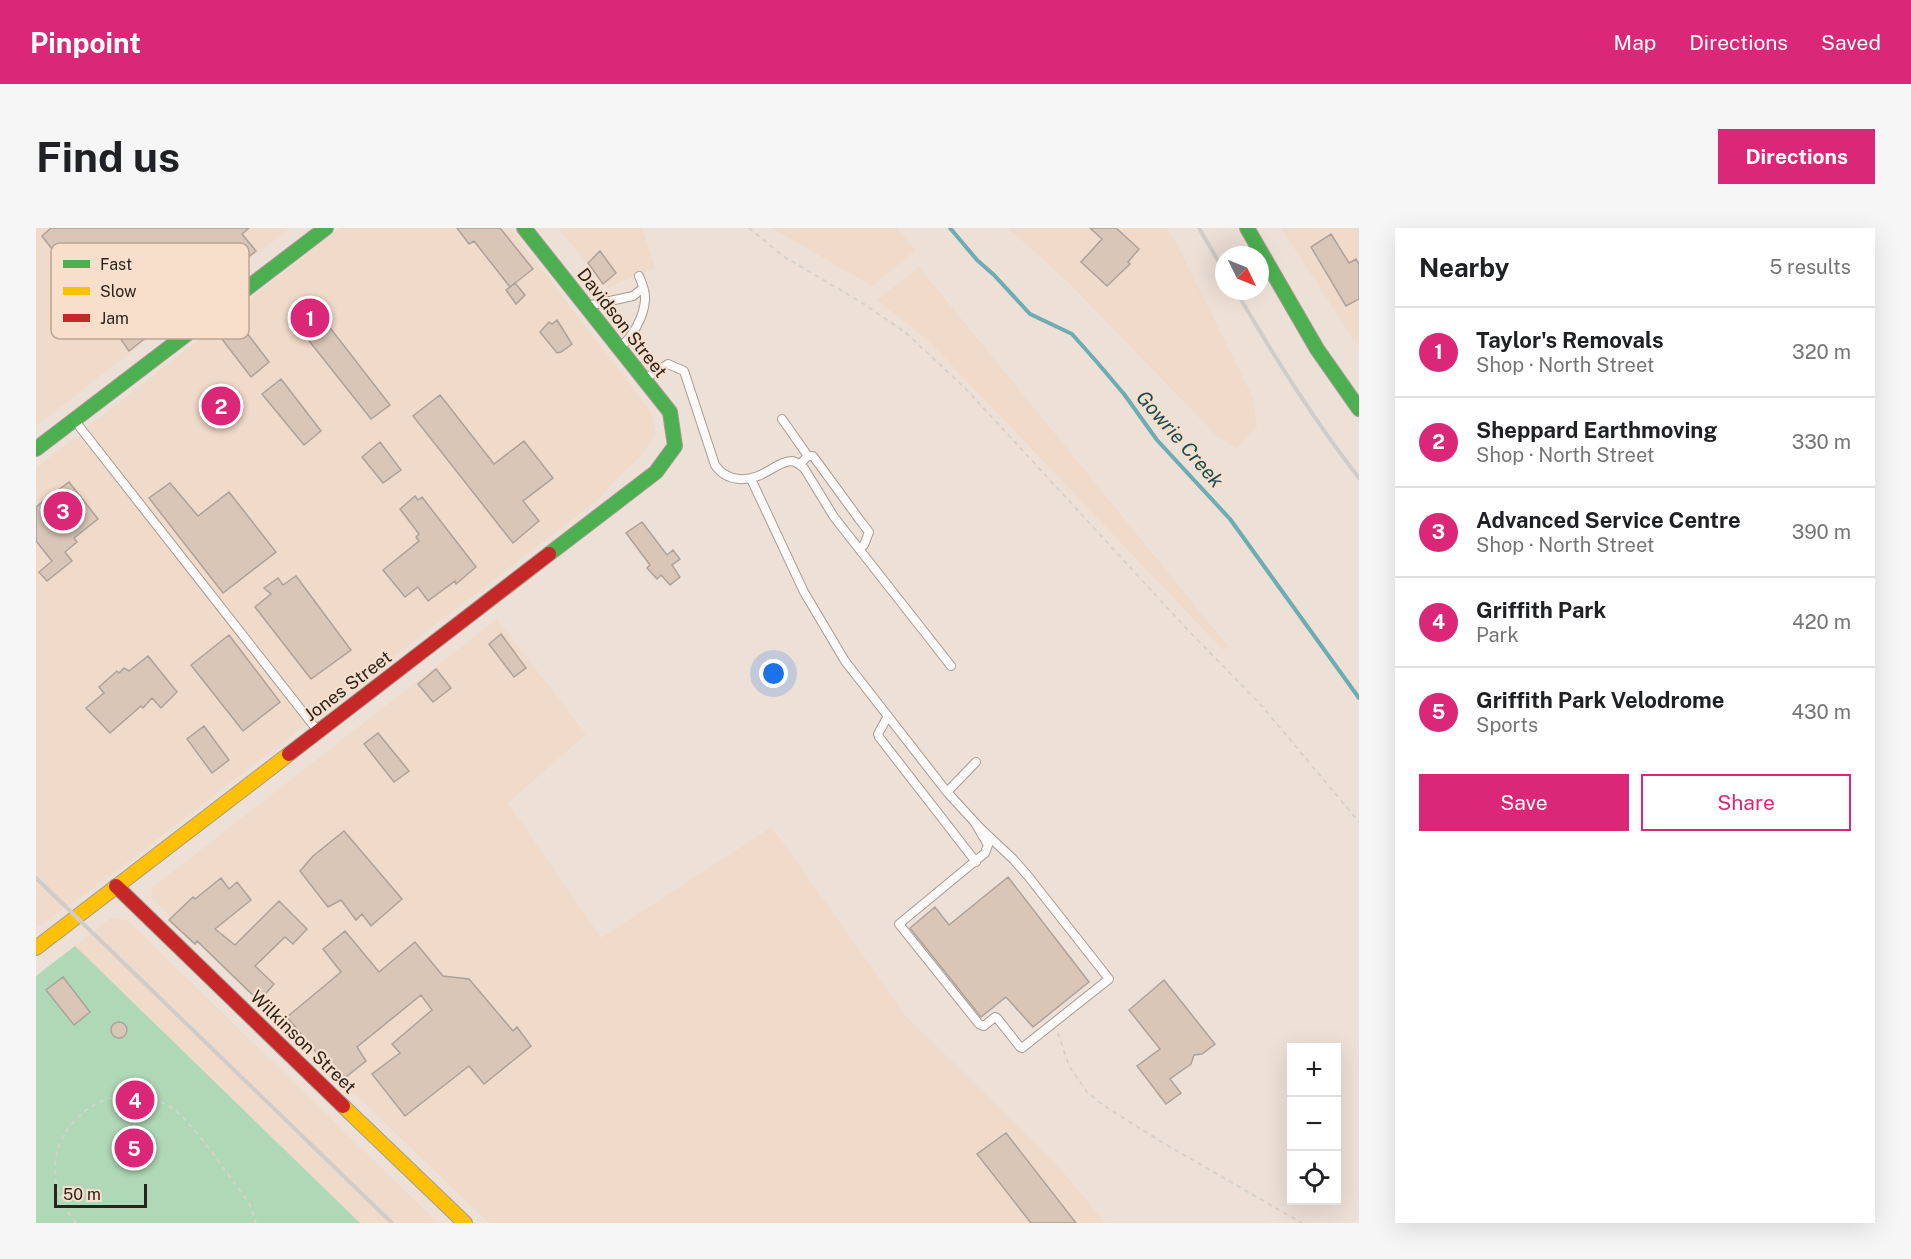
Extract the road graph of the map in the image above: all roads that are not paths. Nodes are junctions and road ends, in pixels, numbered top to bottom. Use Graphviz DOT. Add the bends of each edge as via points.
graph roads {
  1 [pos="327,228"];
  2 [pos="524,228"];
  3 [pos="1247,228"];
  4 [pos="639,276"];
  5 [pos="249,287"];
  6 [pos="643,288"];
  7 [pos="586,306"];
  8 [pos="181,339"];
  9 [pos="619,348"];
  10 [pos="644,380"];
  11 [pos="1359,409"];
  12 [pos="782,419"];
  13 [pos="74,420"];
  14 [pos="675,446"];
  15 [pos="36,449"];
  16 [pos="808,456"];
  17 [pos="800,464"];
  18 [pos="751,479"];
  19 [pos="859,549"];
  20 [pos="951,666"];
  21 [pos="888,716"];
  22 [pos="318,732"];
  23 [pos="976,762"];
  24 [pos="947,792"];
  25 [pos="975,823"];
  26 [pos="976,862"];
  27 [pos="116,886"];
  28 [pos="36,948"];
  29 [pos="465,1223"];
  1 -- 5 [label="street"];
  2 -- 7 [label="street, Davidson Street"];
  3 -- 11 [label="street" via="1317,349"];
  4 -- 6 [label="lane"];
  6 -- 7 [label="lane" via="633,296"];
  6 -- 9 [label="lane" via="642,313"];
  7 -- 9 [label="street, Davidson Street"];
  8 -- 13 [label="street"];
  9 -- 10 [label="street, Davidson Street"];
  10 -- 14 [label="street, Davidson Street" via="669,412"];
  10 -- 18 [label="lane" via="668,364 684,371 715,465 730,477"];
  12 -- 16 [label="lane"];
  13 -- 15 [label="street"];
  13 -- 22 [label="lane"];
  14 -- 22 [label="street, Jones Street" via="656,472"];
  16 -- 17 [label="lane"];
  16 -- 19 [label="lane" via="813,456 869,532"];
  17 -- 18 [label="lane" via="789,461"];
  17 -- 19 [label="lane"];
  18 -- 21 [label="lane" via="817,615 845,661"];
  19 -- 20 [label="lane"];
  21 -- 24 [label="lane"];
  21 -- 26 [label="lane" via="879,737"];
  22 -- 27 [label="street, Jones Street"];
  23 -- 24 [label="lane"];
  24 -- 25 [label="lane"];
  25 -- 26 [label="lane" via="988,845"];
  25 -- 26 [label="lane" via="1021,867 1109,980 1022,1048 997,1018 981,1027 899,924"];
  27 -- 28 [label="street, Jones Street"];
  27 -- 29 [label="street, Wilkinson Street"];
}
